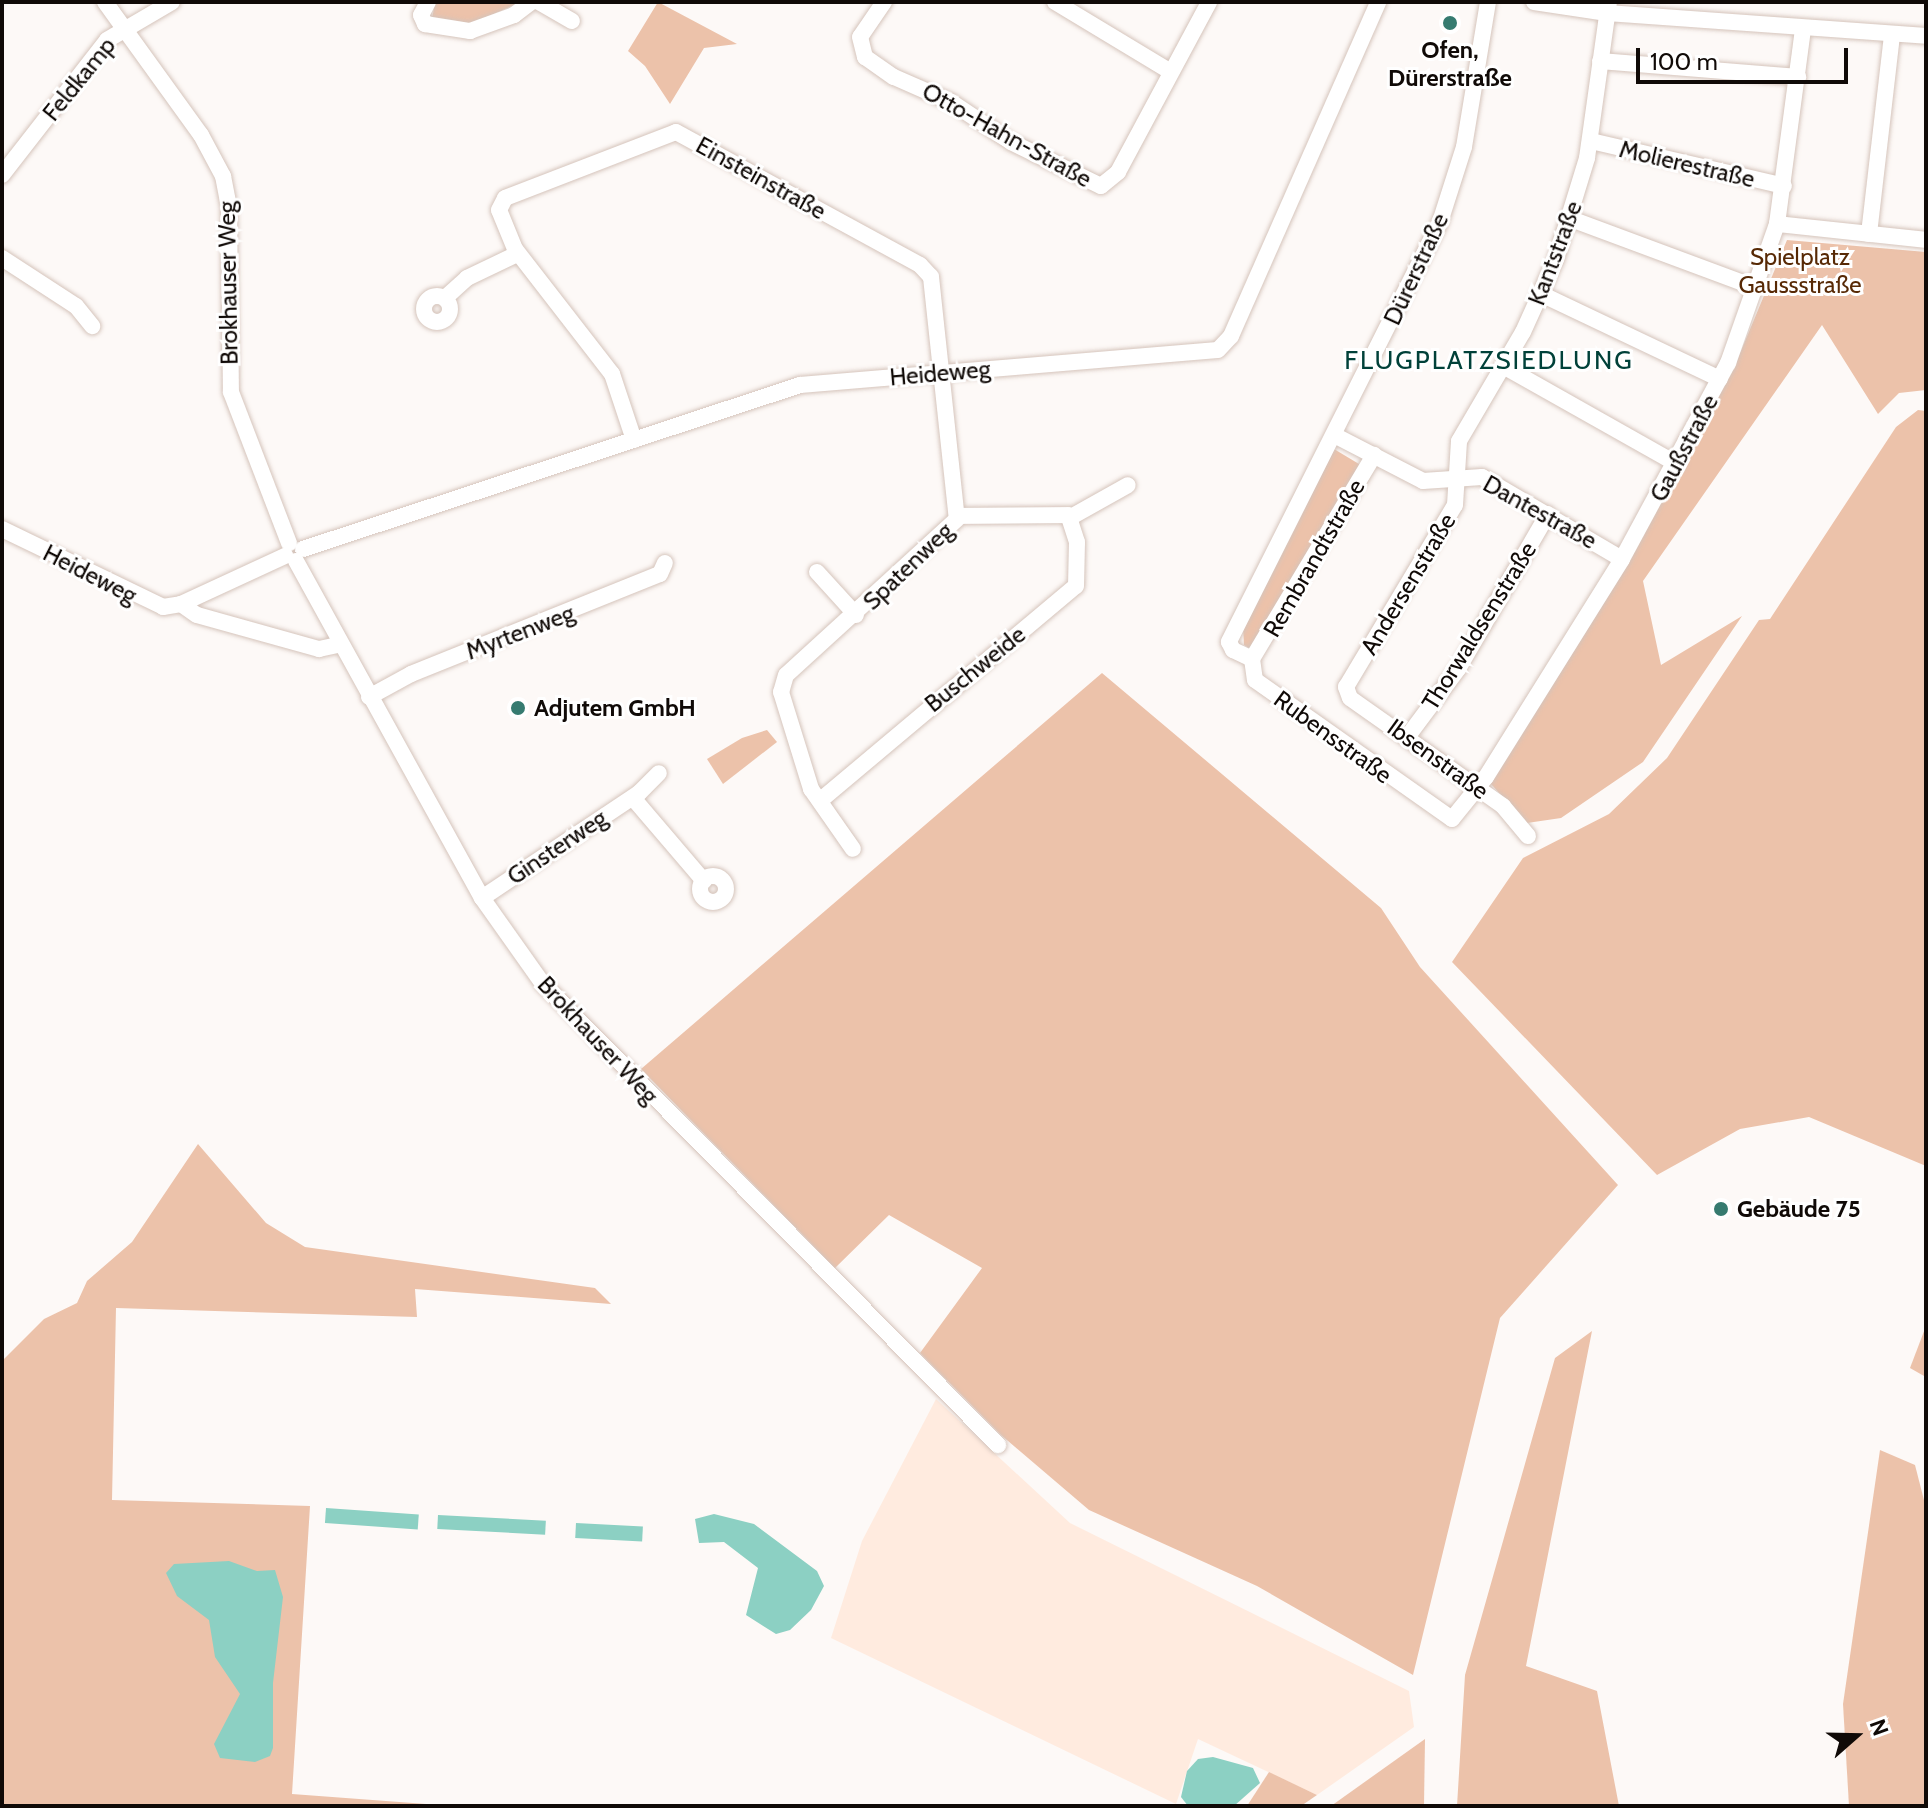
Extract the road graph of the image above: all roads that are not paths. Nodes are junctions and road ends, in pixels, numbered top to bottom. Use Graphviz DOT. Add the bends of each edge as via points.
graph roads {
  1 [pos="105,2"];
  2 [pos="172,2"];
  3 [pos="428,2"];
  4 [pos="531,2"];
  5 [pos="539,2"];
  6 [pos="884,2"];
  7 [pos="1055,2"];
  8 [pos="1209,2"];
  9 [pos="1378,2"];
  10 [pos="1534,2"];
  11 [pos="1608,8"];
  12 [pos="1487,9"];
  13 [pos="572,21"];
  14 [pos="124,26"];
  15 [pos="1803,29"];
  16 [pos="1892,34"];
  17 [pos="1926,36"];
  18 [pos="1600,61"];
  19 [pos="1171,72"];
  20 [pos="1798,77"];
  21 [pos="1591,141"];
  22 [pos="2,175"];
  23 [pos="1784,186"];
  24 [pos="1571,219"];
  25 [pos="1777,224"];
  26 [pos="1869,234"];
  27 [pos="1926,240"];
  28 [pos="517,254"];
  29 [pos="2,258"];
  30 [pos="1757,288"];
  31 [pos="1541,294"];
  32 [pos="445,298"];
  33 [pos="92,326"];
  34 [pos="1503,366"];
  35 [pos="941,373"];
  36 [pos="1720,379"];
  37 [pos="1334,435"];
  38 [pos="634,440"];
  39 [pos="1374,455"];
  40 [pos="1677,464"];
  41 [pos="1455,476"];
  42 [pos="1128,485"];
  43 [pos="1548,514"];
  44 [pos="957,516"];
  45 [pos="1071,517"];
  46 [pos="2,529"];
  47 [pos="293,552"];
  48 [pos="1622,559"];
  49 [pos="665,563"];
  50 [pos="817,572"];
  51 [pos="181,604"];
  52 [pos="856,615"];
  53 [pos="338,645"];
  54 [pos="1230,646"];
  55 [pos="1252,659"];
  56 [pos="1346,687"];
  57 [pos="369,697"];
  58 [pos="1408,736"];
  59 [pos="659,773"];
  60 [pos="1478,789"];
  61 [pos="633,798"];
  62 [pos="822,799"];
  63 [pos="1452,819"];
  64 [pos="1528,836"];
  65 [pos="853,849"];
  66 [pos="704,881"];
  67 [pos="482,898"];
  68 [pos="998,1445"];
  1 -- 14 [label="street, Brokhauser Weg"];
  2 -- 14 [label="street, Feldkamp"];
  3 -- 4 [label="street" via="421,15 425,24 468,31 514,15"];
  5 -- 13 [label="street"];
  6 -- 19 [label="street, Otto-Hahn-Straße" via="859,40 865,57 1098,186 1118,172"];
  7 -- 19 [label="street"];
  8 -- 19 [label="street, Otto-Hahn-Straße"];
  9 -- 35 [label="street, Heideweg" via="1223,347 1202,353"];
  10 -- 11 [label="street"];
  11 -- 15 [label="street"];
  11 -- 18 [label="street, Kantstraße"];
  12 -- 37 [label="street, Dürerstraße" via="1464,147 1440,222"];
  14 -- 22 [label="street, Feldkamp" via="102,45"];
  14 -- 47 [label="street, Brokhauser Weg" via="206,144 225,183 231,392"];
  15 -- 16 [label="street"];
  15 -- 20 [label="street, Gaußstraße"];
  16 -- 17 [label="street"];
  16 -- 26 [label="street"];
  18 -- 20 [label="street"];
  18 -- 21 [label="street, Kantstraße"];
  20 -- 23 [label="street, Gaußstraße"];
  21 -- 23 [label="street, Molierestraße"];
  21 -- 24 [label="street, Kantstraße"];
  23 -- 25 [label="street, Gaußstraße"];
  24 -- 30 [label="street"];
  24 -- 31 [label="street, Kantstraße"];
  25 -- 26 [label="street"];
  25 -- 30 [label="street, Gaußstraße"];
  26 -- 27 [label="street"];
  28 -- 32 [label="street" via="467,278"];
  28 -- 35 [label="street, Einsteinstraße" via="499,213 502,200 676,132 927,271 935,289"];
  28 -- 38 [label="street, Einsteinstraße" via="612,374"];
  29 -- 33 [label="street" via="76,306"];
  30 -- 36 [label="street, Gaußstraße"];
  31 -- 34 [label="street, Kantstraße"];
  31 -- 36 [label="street"];
  34 -- 40 [label="street"];
  34 -- 41 [label="street, Kantstraße" via="1459,441"];
  35 -- 38 [label="street, Heideweg" via="800,385"];
  35 -- 44 [label="street, Spatenweg"];
  36 -- 40 [label="street, Gaußstraße"];
  37 -- 39 [label="street, Dantestraße"];
  37 -- 54 [label="street, Dürerstraße"];
  38 -- 47 [label="street, Heideweg"];
  39 -- 41 [label="street, Dantestraße" via="1423,481"];
  39 -- 55 [label="street, Rembrandtstraße"];
  40 -- 48 [label="street, Gaußstraße"];
  41 -- 43 [label="street, Dantestraße" via="1482,477"];
  41 -- 56 [label="street, Andersenstraße" via="1455,505"];
  42 -- 45 [label="street"];
  43 -- 48 [label="street, Dantestraße"];
  43 -- 58 [label="street, Thorwaldsenstraße" via="1458,669"];
  44 -- 45 [label="street"];
  44 -- 52 [label="street, Spatenweg"];
  45 -- 62 [label="street, Buschweide" via="1077,542 1076,586"];
  46 -- 51 [label="street, Heideweg" via="139,600 163,607"];
  47 -- 51 [label="street, Heideweg"];
  47 -- 53 [label="street, Brokhauser Weg"];
  48 -- 60 [label="street, Gaußstraße"];
  49 -- 57 [label="street, Myrtenweg" via="660,574 411,674"];
  50 -- 52 [label="street, Spatenweg"];
  51 -- 53 [label="street, Heideweg" via="197,615 319,649"];
  52 -- 62 [label="street, Spatenweg" via="786,675 781,692 811,789"];
  53 -- 57 [label="street, Brokhauser Weg"];
  54 -- 55 [label="street, Rubensstraße"];
  55 -- 63 [label="street, Rubensstraße" via="1255,680"];
  56 -- 58 [label="street, Ibsenstraße" via="1350,698"];
  57 -- 67 [label="street, Brokhauser Weg"];
  58 -- 60 [label="street, Ibsenstraße"];
  59 -- 61 [label="street, Ginsterweg"];
  60 -- 63 [label="street, Gaußstraße"];
  60 -- 64 [label="street, Ibsenstraße" via="1503,806"];
  61 -- 66 [label="street, Ginsterweg"];
  61 -- 67 [label="street, Ginsterweg"];
  62 -- 65 [label="street, Spatenweg" via="827,818"];
  67 -- 68 [label="street, Brokhauser Weg" via="543,984"];
}
